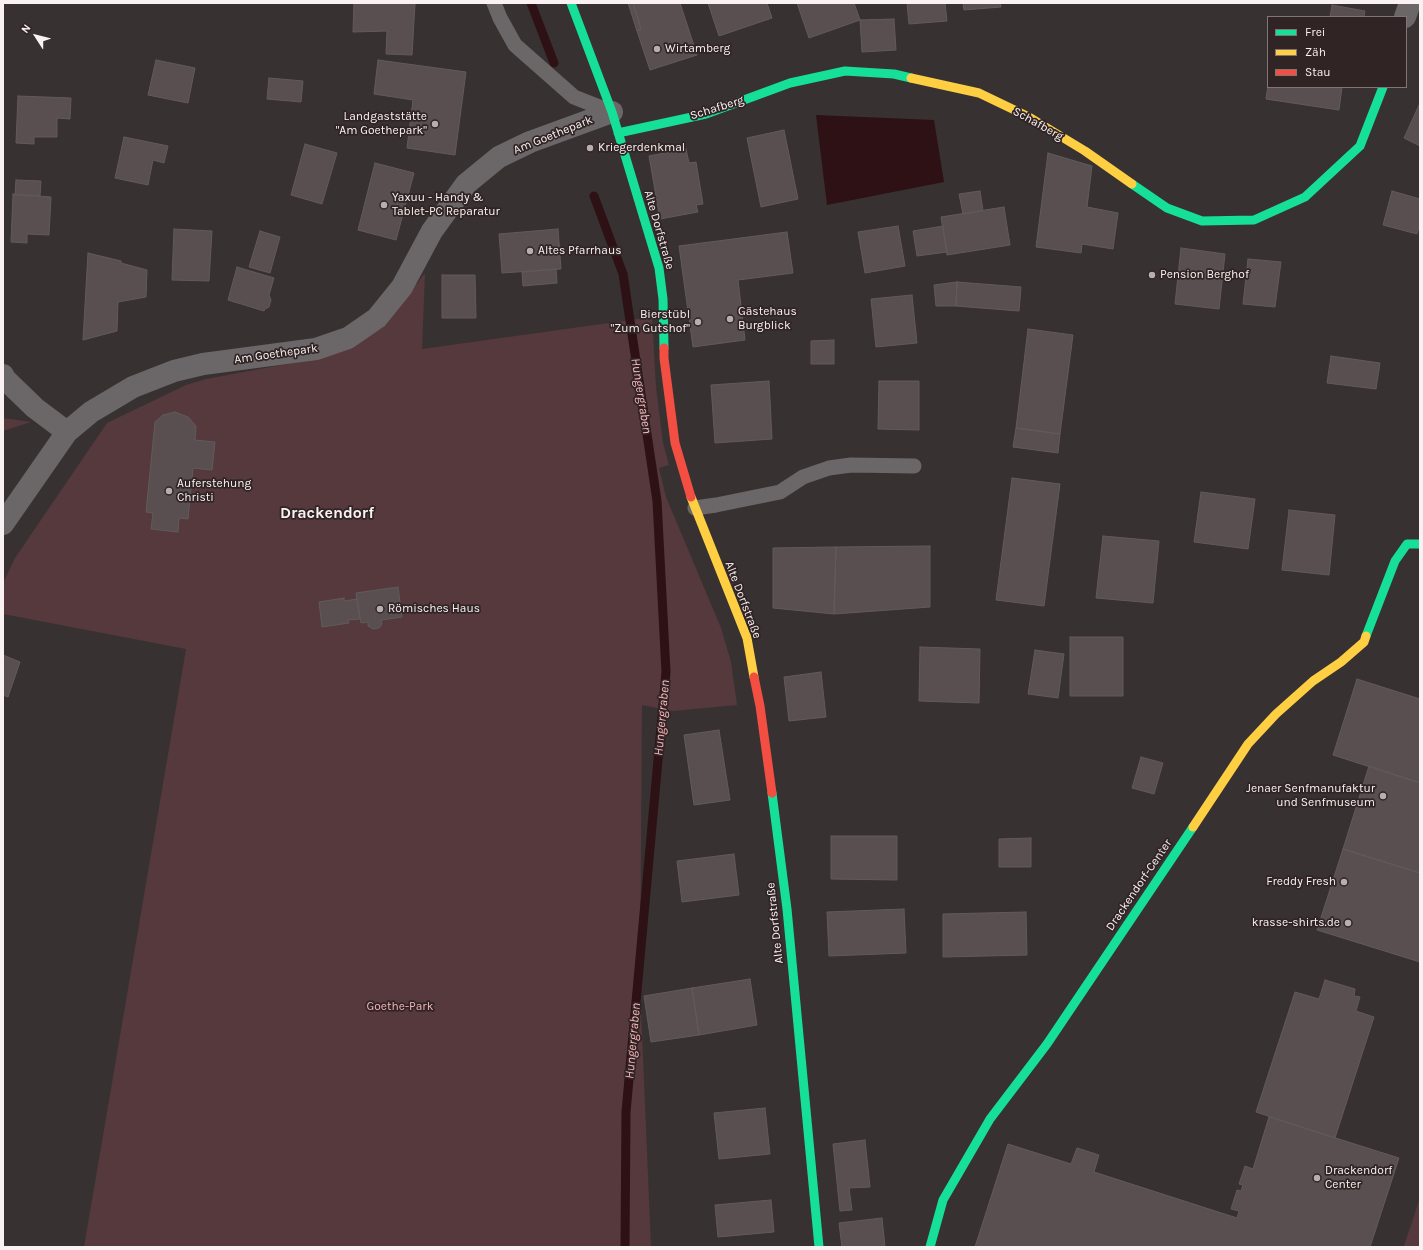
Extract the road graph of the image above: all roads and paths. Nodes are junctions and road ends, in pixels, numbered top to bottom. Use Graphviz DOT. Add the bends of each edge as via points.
graph roads {
  1 [pos="494,3"];
  2 [pos="571,3"];
  3 [pos="1410,3"];
  4 [pos="1405,16"];
  5 [pos="1383,88"];
  6 [pos="612,112"];
  7 [pos="618,133"];
  8 [pos="3,375"];
  9 [pos="67,432"];
  10 [pos="914,466"];
  11 [pos="695,508"];
  12 [pos="3,524"];
  13 [pos="1420,544"];
  14 [pos="819,1247"];
  15 [pos="930,1247"];
  1 -- 6 [label="lane" via="515,45 574,97"];
  2 -- 6 [label="street, Alte Dorfstraße"];
  3 -- 4 [label="street"];
  5 -- 7 [label="street, Schafberg" via="1360,146 1305,197 1254,220 1202,221 1167,208 1086,151 1029,117 979,93 894,74 845,71 790,83 706,114"];
  6 -- 7 [label="street, Alte Dorfstraße"];
  6 -- 9 [label="street, Am Goethepark" via="530,142 500,157 466,184 432,230 402,287 377,318 348,338 316,349 203,364 174,371 133,387 91,412"];
  7 -- 11 [label="street, Alte Dorfstraße" via="659,268 663,299 664,358 674,443"];
  8 -- 9 [label="street" via="35,408"];
  9 -- 12 [label="street, Am Goethepark"];
  10 -- 11 [label="lane" via="851,465 829,468 803,477 780,492"];
  11 -- 14 [label="street, Alte Dorfstraße" via="747,638 760,706 787,909"];
  13 -- 15 [label="street, Drackendorf-Center" via="1407,544 1395,561 1364,642 1313,681 1276,714 1248,744 1047,1044 990,1119 942,1200"];
}
